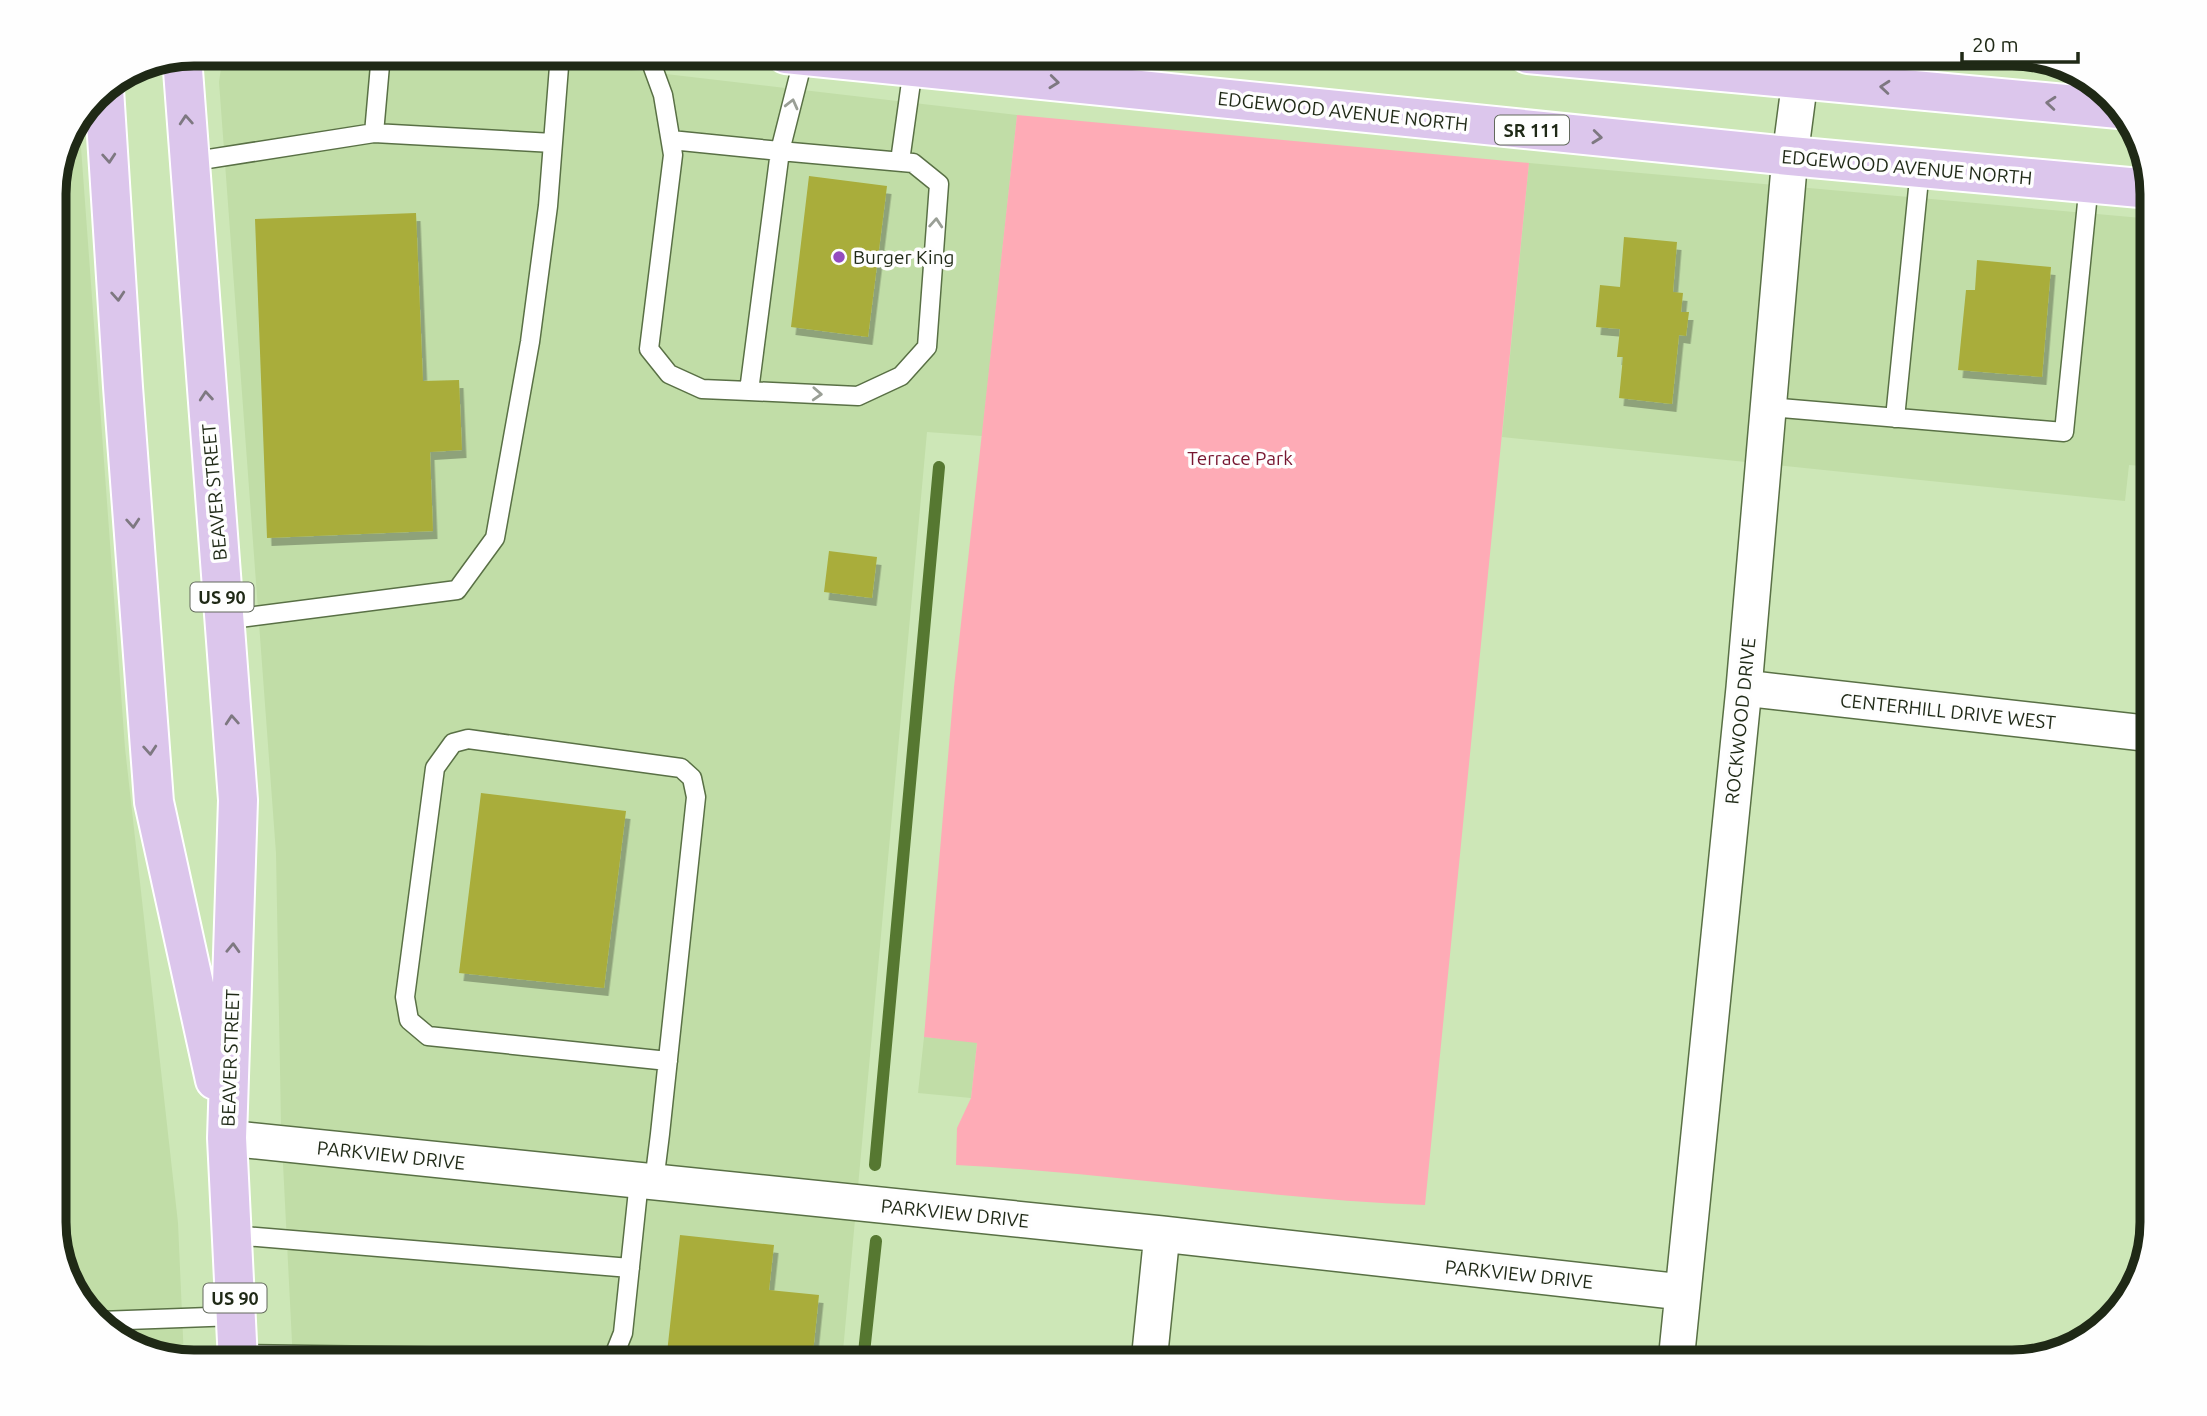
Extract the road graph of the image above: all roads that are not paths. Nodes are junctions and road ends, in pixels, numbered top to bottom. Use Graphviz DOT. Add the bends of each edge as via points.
graph roads {
  1 [pos="1784,66"];
  2 [pos="183,67"];
  3 [pos="381,67"];
  4 [pos="559,67"];
  5 [pos="653,67"];
  6 [pos="793,67"];
  7 [pos="914,67"];
  8 [pos="966,67"];
  9 [pos="1802,67"];
  10 [pos="105,103"];
  11 [pos="2106,107"];
  12 [pos="374,133"];
  13 [pos="671,140"];
  14 [pos="553,143"];
  15 [pos="780,151"];
  16 [pos="1790,156"];
  17 [pos="900,161"];
  18 [pos="189,162"];
  19 [pos="1920,169"];
  20 [pos="2089,183"];
  21 [pos="2140,188"];
  22 [pos="749,391"];
  23 [pos="1769,407"];
  24 [pos="1895,418"];
  25 [pos="224,620"];
  26 [pos="1744,688"];
  27 [pos="2140,733"];
  28 [pos="668,1061"];
  29 [pos="227,1138"];
  30 [pos="647,1181"];
  31 [pos="232,1234"];
  32 [pos="1162,1234"];
  33 [pos="630,1268"];
  34 [pos="1682,1292"];
  35 [pos="236,1316"];
  36 [pos="114,1321"];
  37 [pos="238,1350"];
  38 [pos="616,1350"];
  39 [pos="1150,1350"];
  40 [pos="1677,1350"];
  1 -- 9 [label="main road"];
  18 -- 2 [label="main road, BEAVER STREET / US 90, one-way"];
  3 -- 12 [label="lane"];
  4 -- 14 [label="lane"];
  5 -- 13 [label="lane"];
  15 -- 6 [label="lane, one-way"];
  7 -- 17 [label="lane"];
  8 -- 16 [label="main road, EDGEWOOD AVENUE NORTH / SR 111, one-way"];
  11 -- 9 [label="main road, one-way"];
  9 -- 16 [label="street, ROCKWOOD DRIVE"];
  10 -- 29 [label="main road, BEAVER STREET / US 90, one-way" via="154,802"];
  12 -- 14 [label="lane"];
  12 -- 18 [label="lane"];
  13 -- 15 [label="lane"];
  13 -- 22 [label="lane" via="673,155 649,349 669,374 702,389"];
  14 -- 25 [label="lane" via="530,342 495,538 457,590"];
  15 -- 17 [label="lane"];
  15 -- 22 [label="lane"];
  16 -- 19 [label="main road, EDGEWOOD AVENUE NORTH / SR 111"];
  16 -- 23 [label="street, ROCKWOOD DRIVE"];
  22 -- 17 [label="lane, one-way" via="858,396 901,376 927,347 939,184 913,163"];
  25 -- 18 [label="main road, BEAVER STREET / US 90, one-way"];
  19 -- 20 [label="main road, EDGEWOOD AVENUE NORTH / SR 111"];
  19 -- 24 [label="lane"];
  20 -- 21 [label="main road, EDGEWOOD AVENUE NORTH / SR 111"];
  20 -- 24 [label="lane" via="2064,432"];
  23 -- 24 [label="lane"];
  23 -- 26 [label="street, ROCKWOOD DRIVE"];
  29 -- 25 [label="main road, BEAVER STREET / US 90, one-way" via="238,800"];
  26 -- 27 [label="street, CENTERHILL DRIVE WEST"];
  26 -- 34 [label="street, ROCKWOOD DRIVE"];
  28 -- 28 [label="lane" via="696,797 692,778 681,768 468,739 453,743 435,768 405,997 409,1020 428,1036"];
  28 -- 30 [label="lane"];
  29 -- 30 [label="street, PARKVIEW DRIVE"];
  29 -- 31 [label="main road, BEAVER STREET / US 90"];
  30 -- 32 [label="street, PARKVIEW DRIVE"];
  30 -- 33 [label="lane"];
  31 -- 33 [label="lane"];
  31 -- 35 [label="main road, BEAVER STREET / US 90"];
  32 -- 34 [label="street, PARKVIEW DRIVE"];
  32 -- 39 [label="street"];
  33 -- 38 [label="lane" via="623,1333"];
  34 -- 40 [label="street, ROCKWOOD DRIVE"];
  35 -- 36 [label="lane"];
  35 -- 37 [label="main road, BEAVER STREET / US 90"];
}
